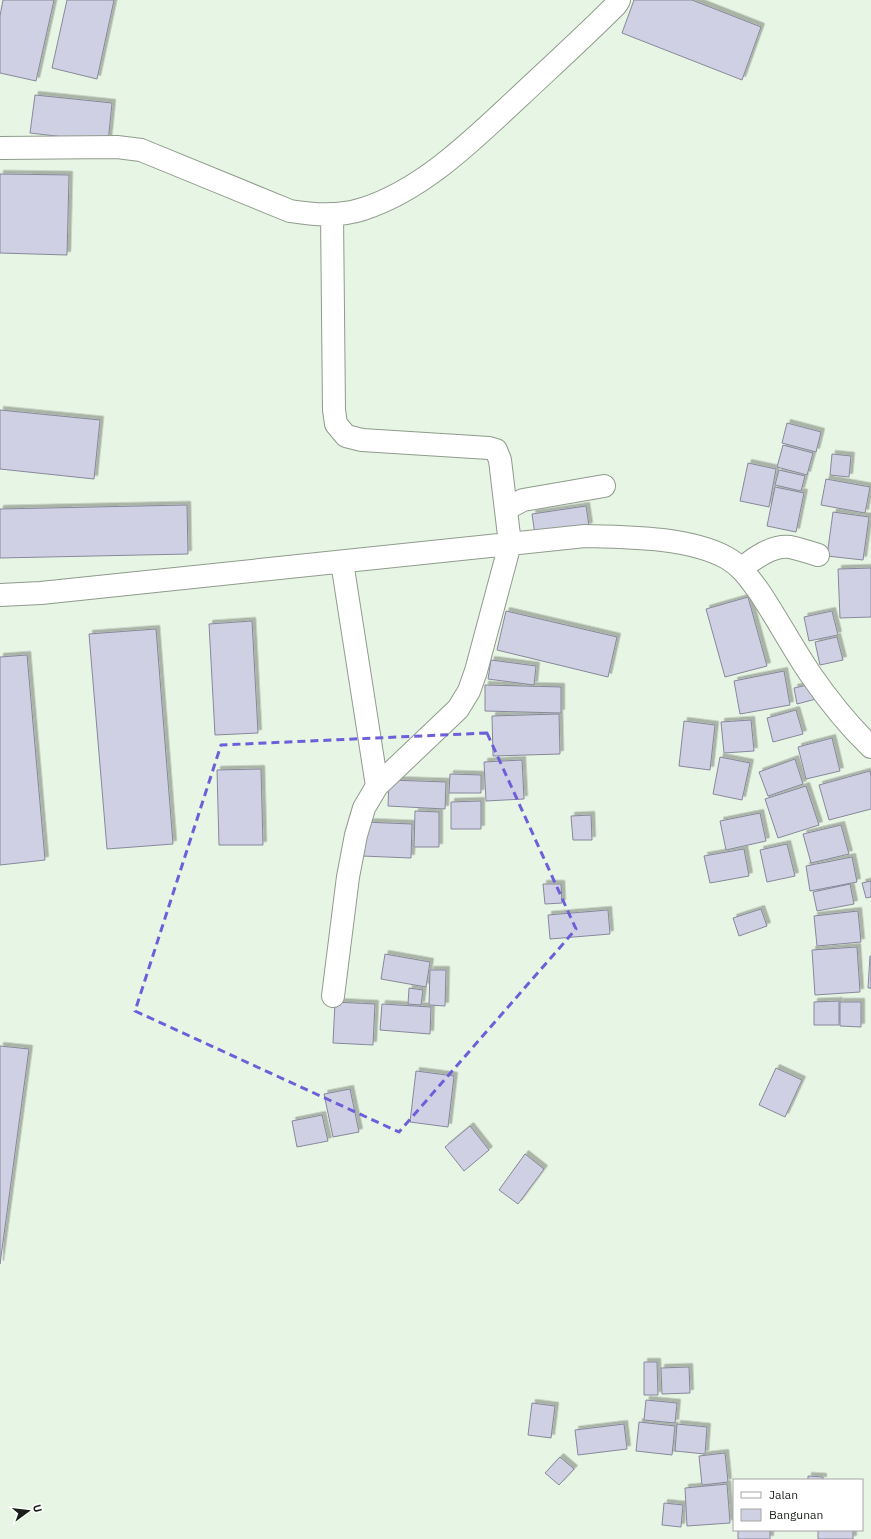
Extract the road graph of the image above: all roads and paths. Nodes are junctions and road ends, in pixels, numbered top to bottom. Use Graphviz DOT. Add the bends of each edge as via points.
graph roads {
  1 [pos="619,0"];
  2 [pos="0,148"];
  3 [pos="332,214"];
  4 [pos="604,486"];
  5 [pos="506,509"];
  6 [pos="510,544"];
  7 [pos="818,555"];
  8 [pos="342,562"];
  9 [pos="742,568"];
  10 [pos="0,595"];
  11 [pos="871,747"];
  12 [pos="377,786"];
  13 [pos="333,996"];
  1 -- 3 [label="street" via="593,29 431,174 386,200 362,210"];
  2 -- 3 [label="street" via="128,147 154,154 290,211 314,215"];
  3 -- 5 [label="street" via="336,424 346,436 362,440 496,450"];
  4 -- 5 [label="street" via="523,500"];
  5 -- 6 [label="street"];
  6 -- 8 [label="street"];
  6 -- 9 [label="street" via="585,536 617,536 692,546 728,558"];
  6 -- 12 [label="street" via="469,691 458,709"];
  7 -- 9 [label="street" via="790,547 779,548 756,557"];
  8 -- 10 [label="street"];
  8 -- 12 [label="street"];
  9 -- 11 [label="street" via="811,674 842,716"];
  12 -- 13 [label="street" via="364,808 356,835"];
}
